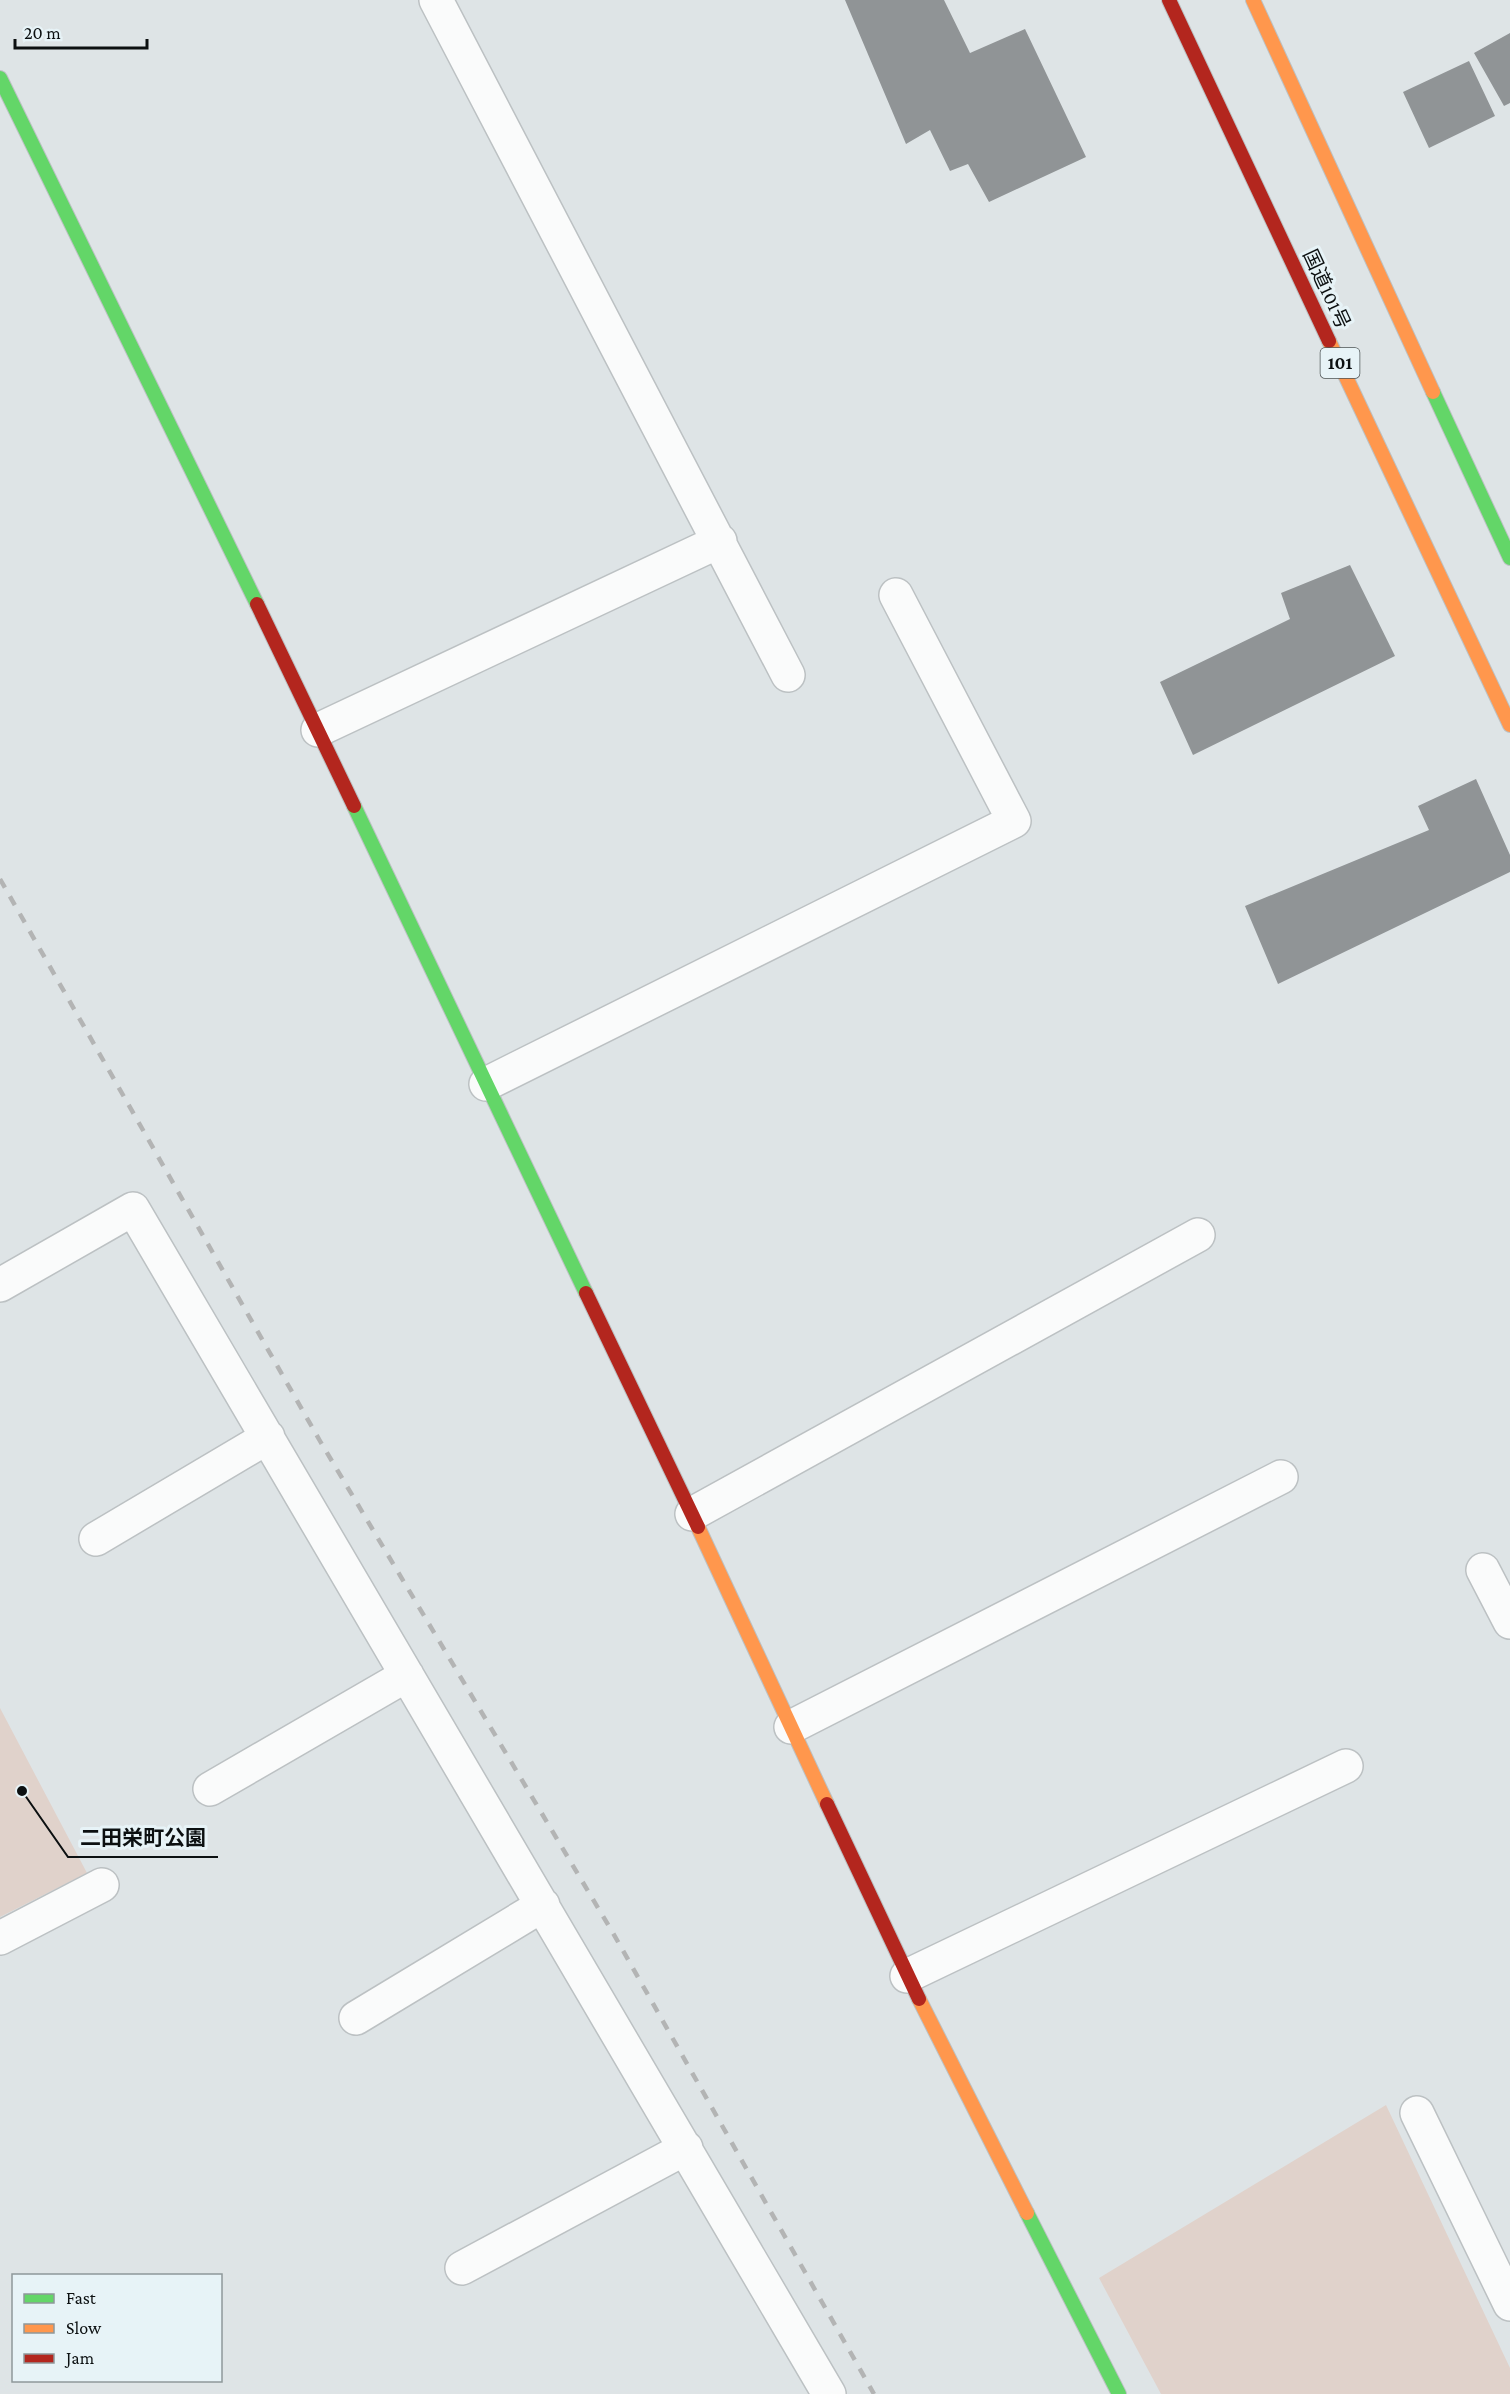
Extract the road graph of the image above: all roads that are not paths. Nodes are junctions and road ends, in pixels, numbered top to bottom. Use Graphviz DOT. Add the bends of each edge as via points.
graph roads {
  1 [pos="436,0"];
  2 [pos="1169,0"];
  3 [pos="1253,0"];
  4 [pos="0,78"];
  5 [pos="720,541"];
  6 [pos="1510,558"];
  7 [pos="896,596"];
  8 [pos="788,675"];
  9 [pos="1510,725"];
  10 [pos="318,730"];
  11 [pos="486,1084"];
  12 [pos="1198,1235"];
  13 [pos="0,1285"];
  14 [pos="267,1437"];
  15 [pos="1281,1477"];
  16 [pos="692,1514"];
  17 [pos="96,1539"];
  18 [pos="1483,1570"];
  19 [pos="1510,1622"];
  20 [pos="407,1675"];
  21 [pos="791,1727"];
  22 [pos="1346,1766"];
  23 [pos="210,1789"];
  24 [pos="102,1885"];
  25 [pos="543,1905"];
  26 [pos="0,1938"];
  27 [pos="907,1976"];
  28 [pos="356,2018"];
  29 [pos="1417,2113"];
  30 [pos="686,2148"];
  31 [pos="462,2268"];
  32 [pos="1510,2304"];
  33 [pos="829,2394"];
  34 [pos="1119,2394"];
  1 -- 5 [label="street"];
  2 -- 9 [label="main road, 国道101号 / 101"];
  3 -- 6 [label="main road"];
  4 -- 10 [label="main road"];
  5 -- 8 [label="street"];
  5 -- 10 [label="street"];
  7 -- 11 [label="street" via="1014,821"];
  10 -- 11 [label="main road"];
  11 -- 16 [label="main road"];
  12 -- 16 [label="street"];
  13 -- 14 [label="street" via="133,1209"];
  14 -- 17 [label="street"];
  14 -- 20 [label="street"];
  15 -- 21 [label="street"];
  16 -- 21 [label="main road"];
  18 -- 19 [label="street"];
  20 -- 23 [label="street"];
  20 -- 25 [label="street"];
  21 -- 27 [label="main road"];
  22 -- 27 [label="street"];
  24 -- 26 [label="street"];
  25 -- 28 [label="street"];
  25 -- 30 [label="street"];
  27 -- 34 [label="main road"];
  29 -- 32 [label="street"];
  30 -- 31 [label="street"];
  30 -- 33 [label="street"];
}
